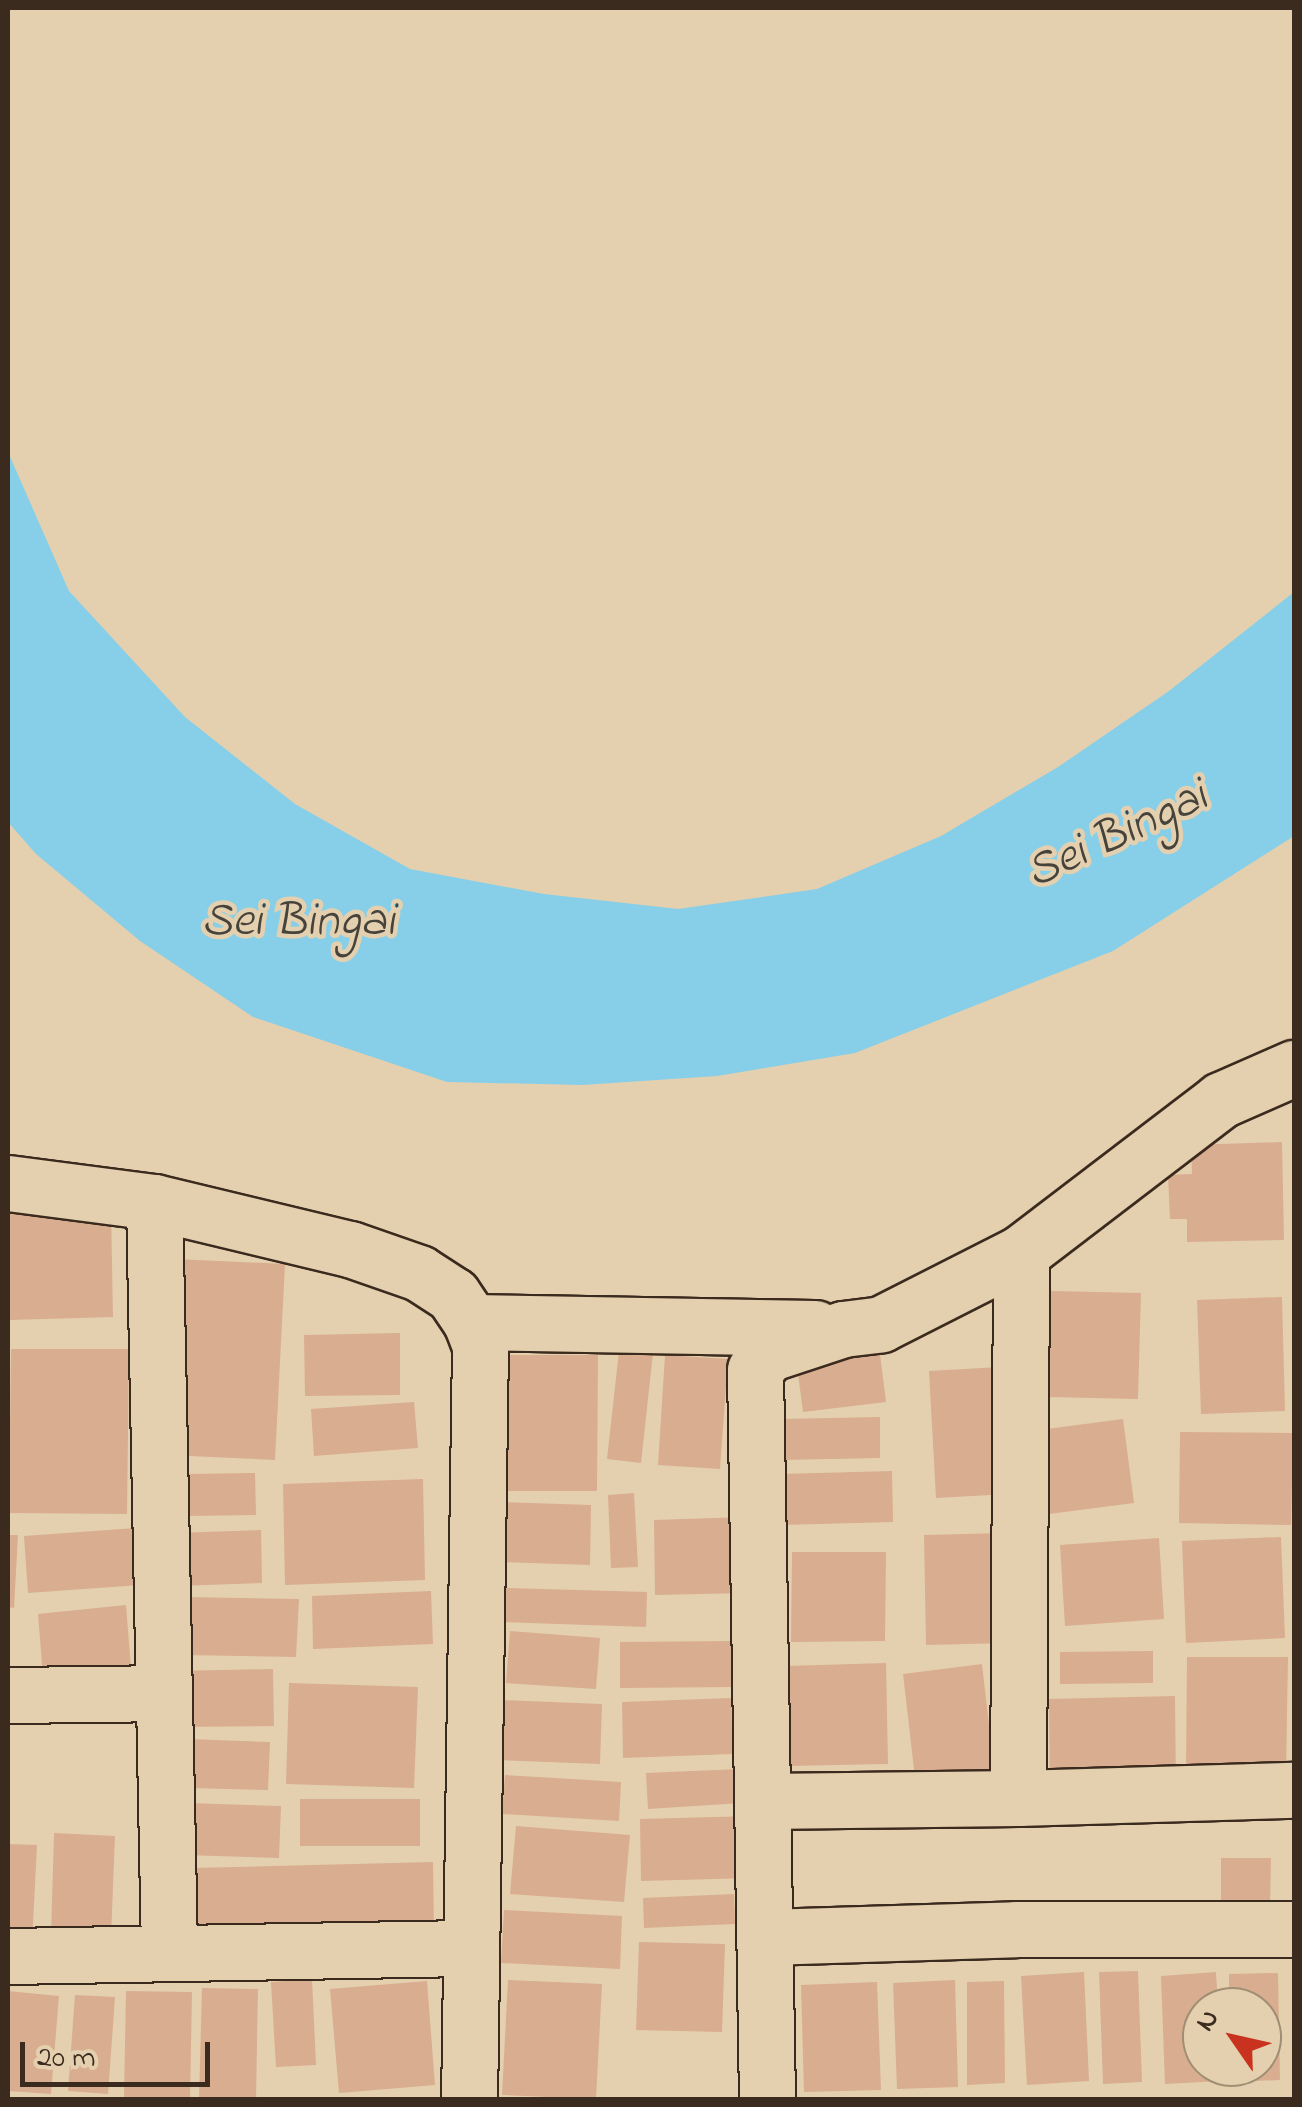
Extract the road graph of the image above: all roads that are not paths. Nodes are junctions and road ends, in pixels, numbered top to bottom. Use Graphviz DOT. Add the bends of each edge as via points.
graph roads {
  1 [pos="1294,1068"];
  2 [pos="8,1183"];
  3 [pos="154,1202"];
  4 [pos="1021,1253"];
  5 [pos="471,1322"];
  6 [pos="843,1329"];
  7 [pos="161,1693"];
  8 [pos="8,1695"];
  9 [pos="1294,1790"];
  10 [pos="1018,1798"];
  11 [pos="764,1801"];
  12 [pos="1294,1929"];
  13 [pos="766,1937"];
  14 [pos="471,1948"];
  15 [pos="170,1951"];
  16 [pos="8,1956"];
  17 [pos="469,2100"];
  18 [pos="767,2100"];
  1 -- 4 [label="street" via="1221,1100"];
  2 -- 3 [label="street"];
  3 -- 5 [label="street" via="350,1248 419,1273 453,1295"];
  3 -- 7 [label="street"];
  4 -- 6 [label="street" via="882,1324"];
  4 -- 10 [label="street"];
  5 -- 6 [label="street"];
  5 -- 14 [label="street" via="480,1345"];
  6 -- 11 [label="street" via="768,1354 755,1370"];
  7 -- 8 [label="street"];
  7 -- 15 [label="street"];
  9 -- 10 [label="street"];
  10 -- 11 [label="street"];
  11 -- 13 [label="street"];
  12 -- 13 [label="street"];
  13 -- 18 [label="street"];
  14 -- 15 [label="street"];
  14 -- 17 [label="street"];
  15 -- 16 [label="street"];
}
